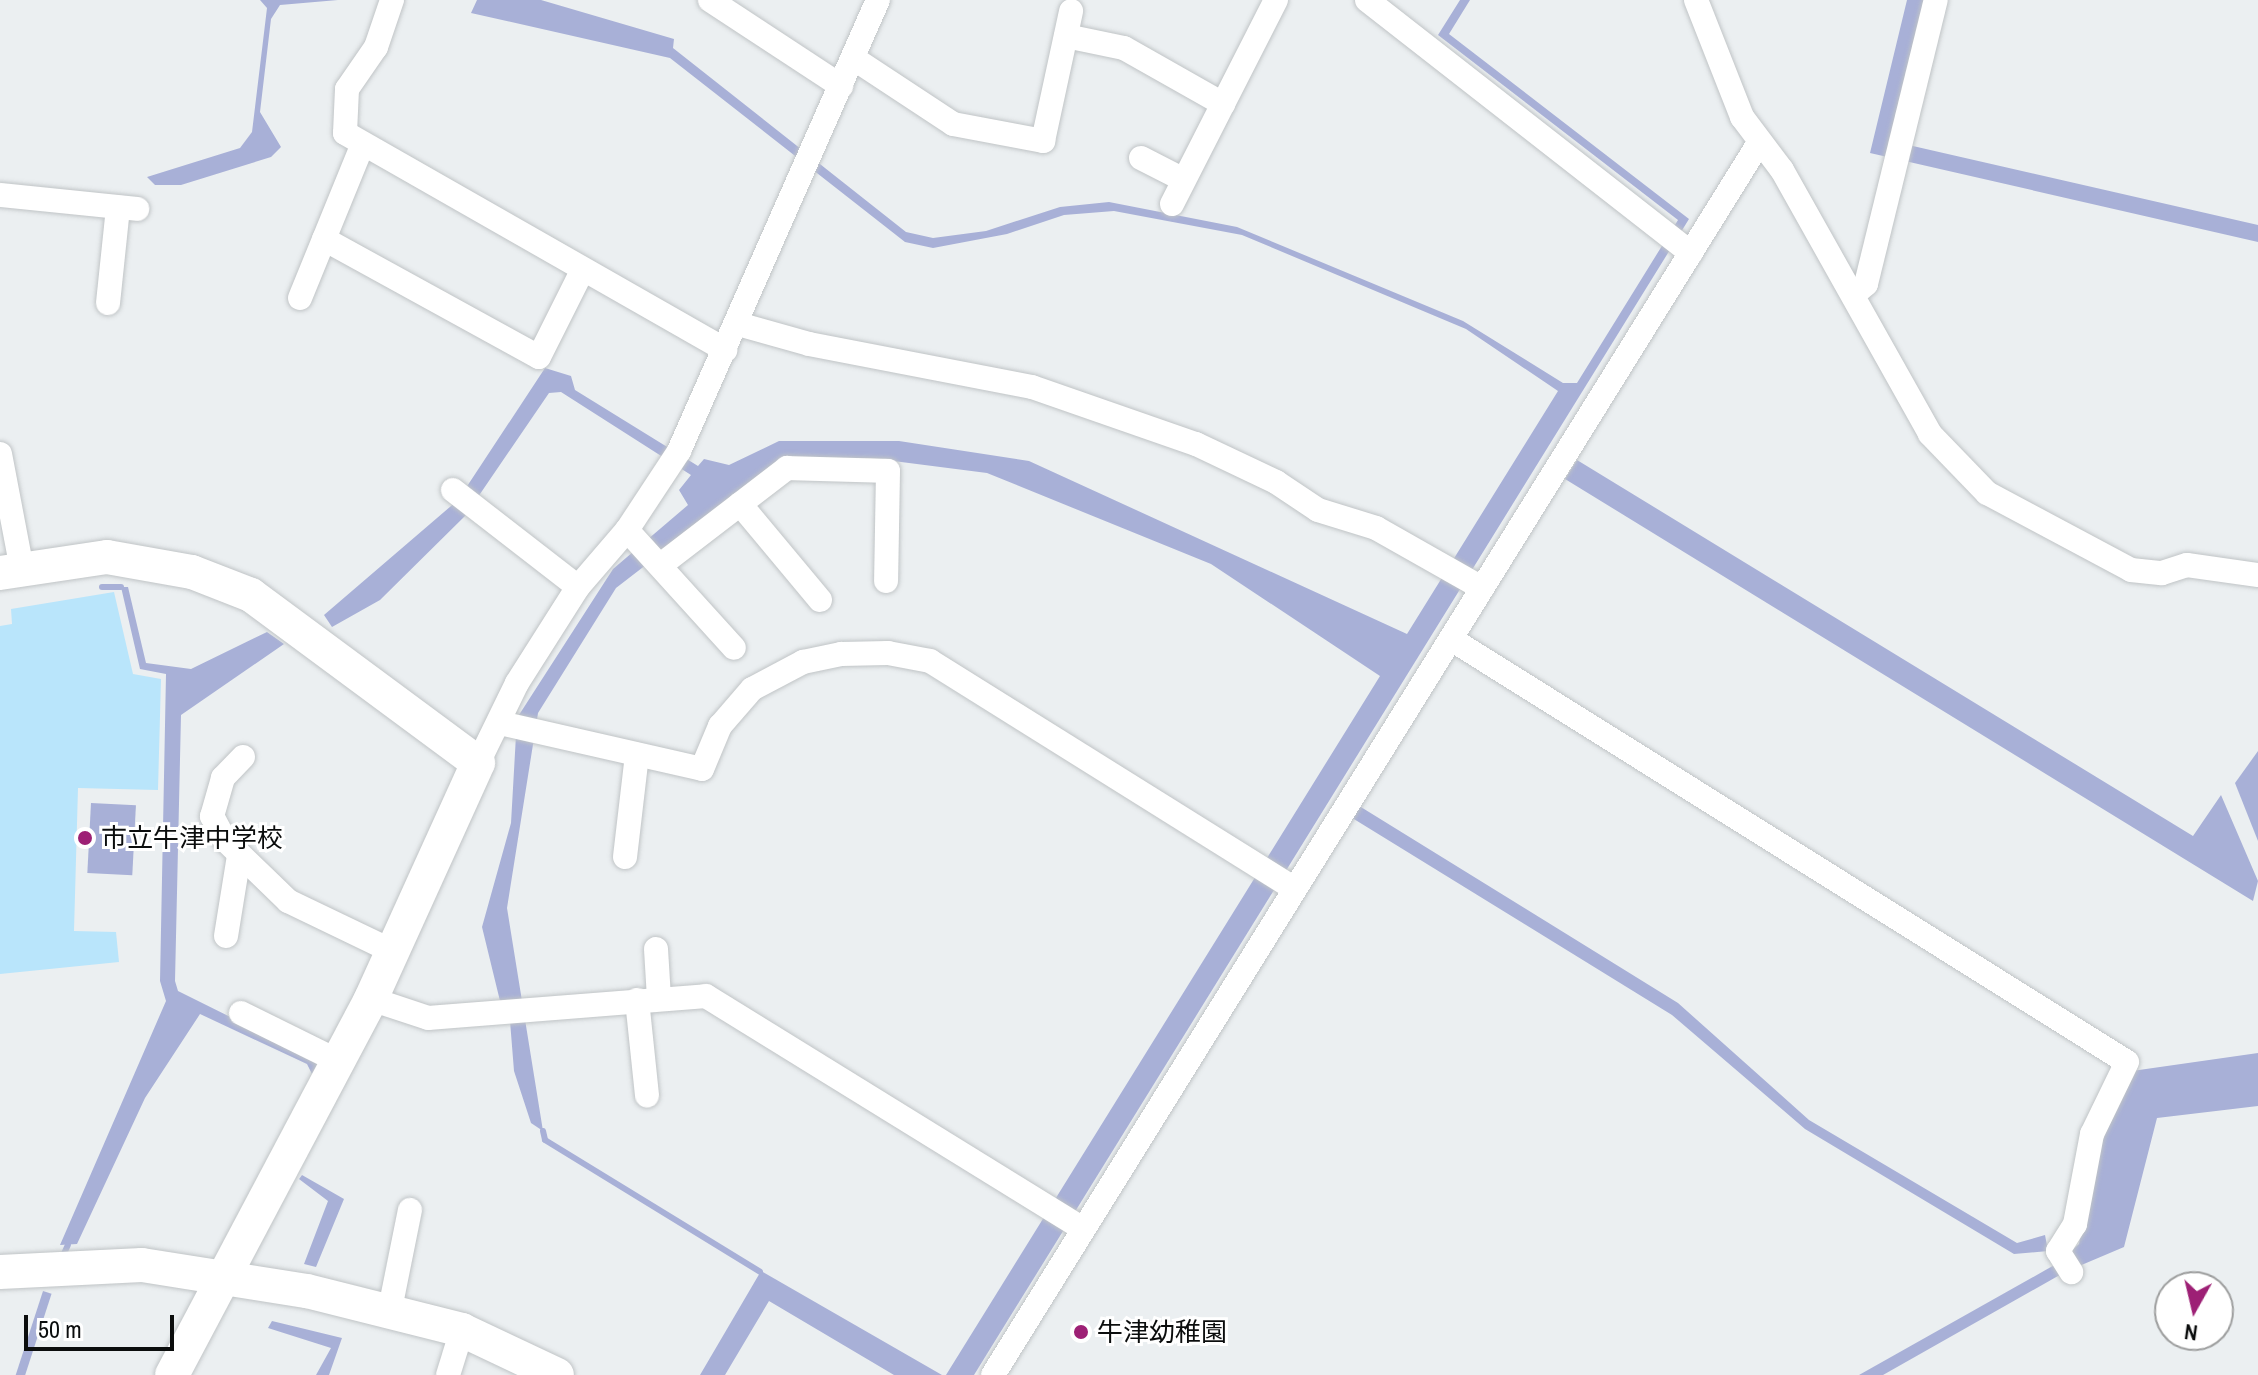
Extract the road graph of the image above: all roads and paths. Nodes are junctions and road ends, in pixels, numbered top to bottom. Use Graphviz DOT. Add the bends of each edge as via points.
graph roads {
  1 [pos="392,0"];
  2 [pos="710,0"];
  3 [pos="1276,0"];
  4 [pos="1367,0"];
  5 [pos="1696,0"];
  6 [pos="1936,0"];
  7 [pos="872,3"];
  8 [pos="1071,11"];
  9 [pos="1066,36"];
  10 [pos="853,58"];
  11 [pos="841,86"];
  12 [pos="1223,104"];
  13 [pos="1759,143"];
  14 [pos="363,144"];
  15 [pos="1141,158"];
  16 [pos="1184,180"];
  17 [pos="0,195"];
  18 [pos="1172,204"];
  19 [pos="324,239"];
  20 [pos="1678,243"];
  21 [pos="583,269"];
  22 [pos="1853,295"];
  23 [pos="300,298"];
  24 [pos="108,303"];
  25 [pos="738,324"];
  26 [pos="726,350"];
  27 [pos="0,454"];
  28 [pos="453,490"];
  29 [pos="740,504"];
  30 [pos="627,530"];
  31 [pos="662,564"];
  32 [pos="11,571"];
  33 [pos="2258,575"];
  34 [pos="886,581"];
  35 [pos="578,587"];
  36 [pos="1482,588"];
  37 [pos="820,600"];
  38 [pos="1451,639"];
  39 [pos="734,648"];
  40 [pos="500,723"];
  41 [pos="637,755"];
  42 [pos="243,757"];
  43 [pos="478,763"];
  44 [pos="239,856"];
  45 [pos="625,857"];
  46 [pos="1295,889"];
  47 [pos="226,936"];
  48 [pos="656,949"];
  49 [pos="394,952"];
  50 [pos="371,999"];
  51 [pos="648,999"];
  52 [pos="241,1013"];
  53 [pos="338,1061"];
  54 [pos="647,1095"];
  55 [pos="410,1210"];
  56 [pos="1083,1229"];
  57 [pos="0,1272"];
  58 [pos="2071,1272"];
  59 [pos="221,1277"];
  60 [pos="390,1309"];
  61 [pos="462,1330"];
  62 [pos="178,1373"];
  63 [pos="448,1375"];
  64 [pos="557,1375"];
  65 [pos="993,1375"];
  1 -- 14 [label="street" via="376,47 347,89 345,133"];
  2 -- 11 [label="street"];
  3 -- 12 [label="street"];
  4 -- 20 [label="street"];
  5 -- 13 [label="street" via="1742,117"];
  6 -- 22 [label="street" via="1866,284"];
  7 -- 10 [label="street"];
  8 -- 9 [label="street"];
  9 -- 10 [label="street" via="1043,141 953,124"];
  9 -- 12 [label="street" via="1124,48"];
  10 -- 11 [label="street"];
  11 -- 25 [label="street"];
  12 -- 16 [label="street"];
  13 -- 20 [label="street"];
  13 -- 22 [label="street" via="1782,170"];
  14 -- 19 [label="street"];
  14 -- 21 [label="street"];
  15 -- 16 [label="street"];
  16 -- 18 [label="street"];
  17 -- 24 [label="street" via="127,208"];
  19 -- 21 [label="street" via="539,357"];
  19 -- 23 [label="street"];
  20 -- 36 [label="street"];
  21 -- 26 [label="street"];
  22 -- 33 [label="street" via="1930,434 1987,493 2131,570 2162,573 2187,565"];
  25 -- 26 [label="street"];
  25 -- 36 [label="street" via="809,344 1032,387 1196,444 1276,482 1318,510 1376,528"];
  26 -- 30 [label="street" via="674,460"];
  27 -- 32 [label="street"];
  28 -- 35 [label="street"];
  29 -- 31 [label="street"];
  29 -- 34 [label="street" via="787,468 888,471"];
  29 -- 37 [label="street"];
  30 -- 31 [label="street"];
  30 -- 35 [label="street"];
  31 -- 39 [label="street"];
  32 -- 43 [label="street" via="107,557 192,572 251,595"];
  35 -- 40 [label="street" via="517,683"];
  36 -- 38 [label="street"];
  38 -- 46 [label="street"];
  38 -- 58 [label="street" via="2127,1062 2092,1134 2075,1224 2058,1251"];
  40 -- 41 [label="street"];
  40 -- 43 [label="street"];
  41 -- 45 [label="street"];
  41 -- 46 [label="street" via="702,769 720,726 752,689 803,662 888,653 930,661"];
  42 -- 44 [label="street" via="223,778 212,816"];
  43 -- 49 [label="street"];
  44 -- 47 [label="street"];
  44 -- 49 [label="street" via="288,901"];
  46 -- 56 [label="street"];
  48 -- 51 [label="street"];
  49 -- 50 [label="street"];
  50 -- 51 [label="street" via="428,1018"];
  50 -- 53 [label="street"];
  51 -- 54 [label="street"];
  51 -- 56 [label="street" via="706,996"];
  52 -- 53 [label="street"];
  53 -- 59 [label="street"];
  55 -- 60 [label="street"];
  56 -- 65 [label="street"];
  57 -- 59 [label="street" via="142,1265"];
  59 -- 60 [label="street"];
  59 -- 62 [label="street"];
  60 -- 61 [label="street"];
  61 -- 63 [label="street"];
  61 -- 64 [label="street"];
}
